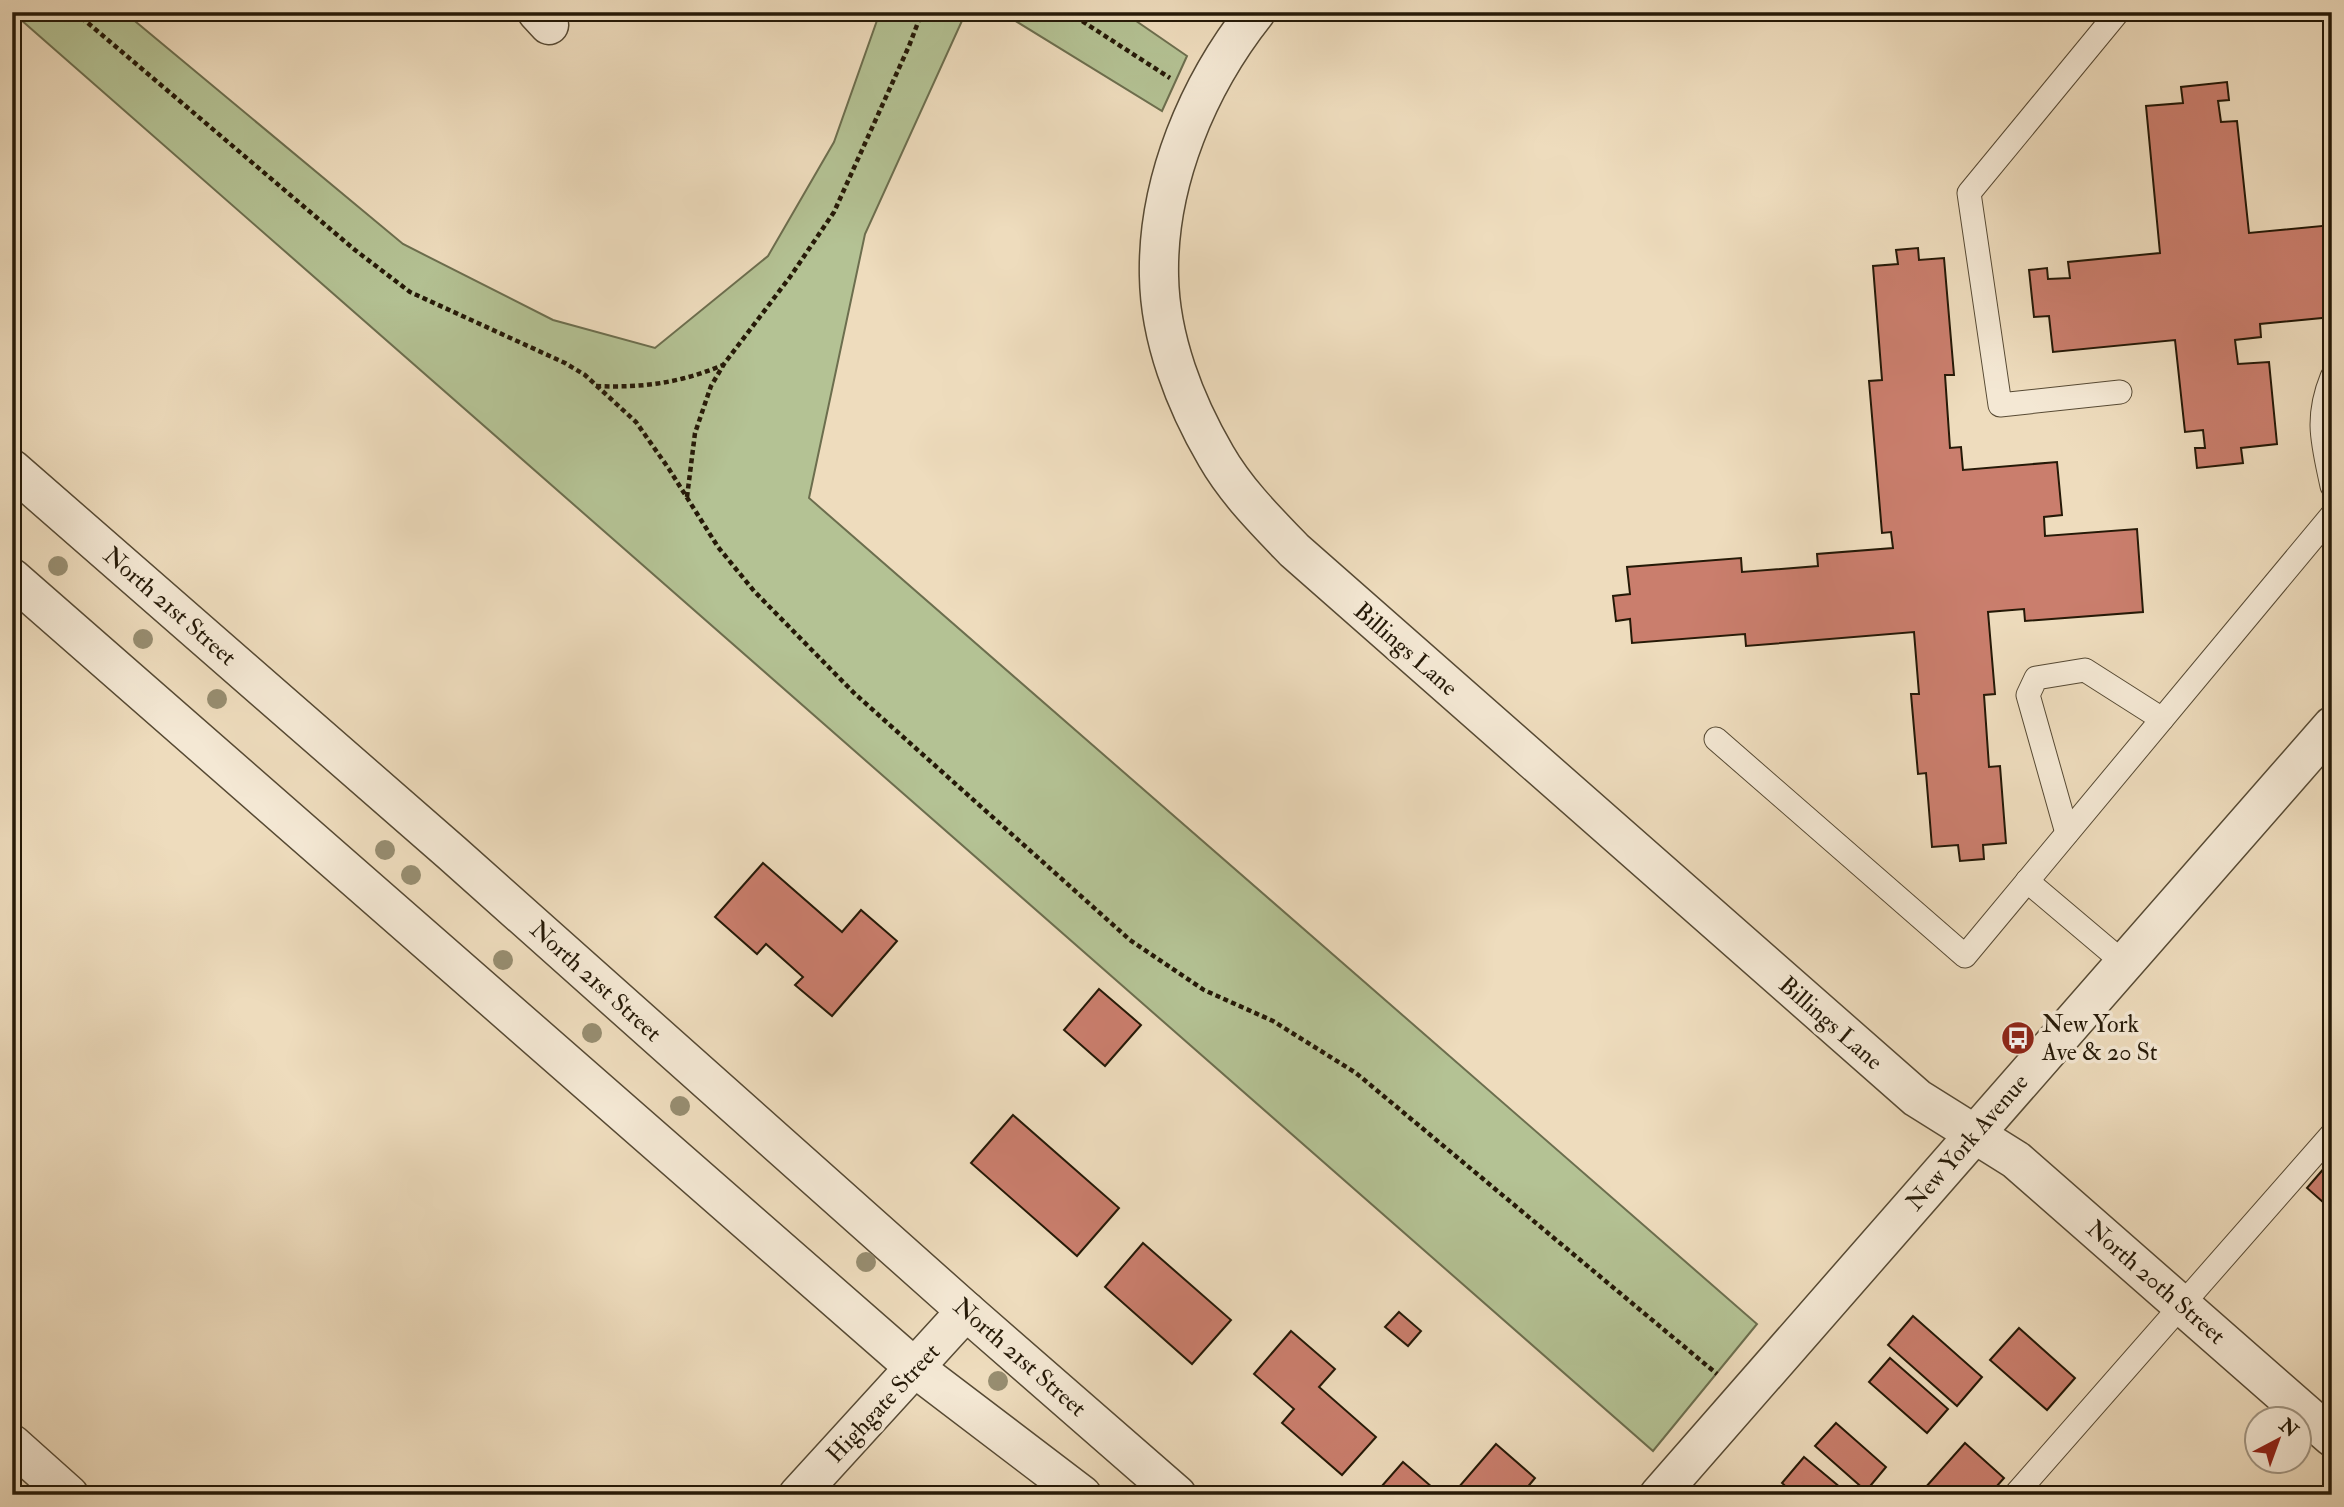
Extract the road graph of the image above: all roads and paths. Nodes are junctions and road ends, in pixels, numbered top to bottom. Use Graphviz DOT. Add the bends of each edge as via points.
graph roads {
  1 [pos="75,12"];
  2 [pos="922,12"];
  3 [pos="1068,12"];
  4 [pos="1256,12"];
  5 [pos="2118,12"];
  6 [pos="1202,98"];
  7 [pos="724,364"];
  8 [pos="2332,377"];
  9 [pos="596,386"];
  10 [pos="2120,392"];
  11 [pos="12,469"];
  12 [pos="2332,486"];
  13 [pos="687,497"];
  14 [pos="2332,515"];
  15 [pos="12,578"];
  16 [pos="2162,719"];
  17 [pos="2332,726"];
  18 [pos="1716,739"];
  19 [pos="2067,833"];
  20 [pos="2027,881"];
  21 [pos="2124,963"];
  22 [pos="1975,1134"];
  23 [pos="2332,1134"];
  24 [pos="2181,1304"];
  25 [pos="967,1311"];
  26 [pos="915,1368"];
  27 [pos="1745,1397"];
  28 [pos="2332,1437"];
  29 [pos="12,1444"];
  30 [pos="69,1495"];
  31 [pos="798,1495"];
  32 [pos="1082,1495"];
  33 [pos="1177,1495"];
  34 [pos="1659,1495"];
  35 [pos="2015,1495"];
  1 -- 9 [label="path" via="410,292 565,363"];
  2 -- 7 [label="path" via="834,212"];
  3 -- 6 [label="path"];
  4 -- 6 [label="street, Billings Lane"];
  5 -- 10 [label="lane" via="1969,193 2000,405"];
  6 -- 22 [label="street, Billings Lane" via="1166,200 1158,277 1164,324 1192,411 1240,490 1294,550 1917,1098"];
  7 -- 9 [label="path" via="680,380"];
  7 -- 13 [label="path" via="695,433"];
  8 -- 12 [label="lane" via="2322,402 2322,436"];
  9 -- 13 [label="path" via="636,422"];
  11 -- 25 [label="street, North 21st Street"];
  13 -- 27 [label="path" via="718,547 754,591 853,693 1130,940 1204,990 1273,1021 1356,1073"];
  14 -- 16 [label="lane"];
  15 -- 26 [label="street"];
  16 -- 19 [label="lane"];
  16 -- 19 [label="lane" via="2085,670 2036,678 2028,695"];
  17 -- 21 [label="street, New York Avenue"];
  18 -- 20 [label="lane" via="1965,956"];
  19 -- 20 [label="lane"];
  20 -- 21 [label="lane"];
  21 -- 22 [label="street, New York Avenue"];
  22 -- 24 [label="street, North 20th Street" via="2016,1160"];
  22 -- 27 [label="street, New York Avenue"];
  23 -- 24 [label="lane"];
  24 -- 28 [label="street, North 20th Street"];
  24 -- 35 [label="lane"];
  25 -- 26 [label="street, Highgate Street"];
  25 -- 33 [label="street, North 21st Street"];
  26 -- 31 [label="street, Highgate Street"];
  26 -- 32 [label="street"];
  27 -- 34 [label="street, New York Avenue"];
  29 -- 30 [label="street"];
}
